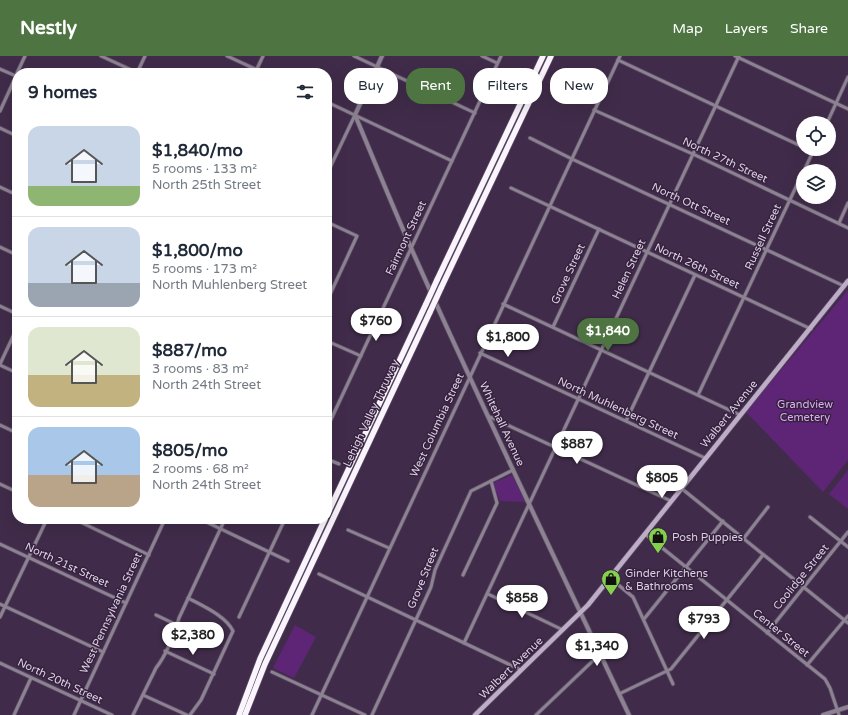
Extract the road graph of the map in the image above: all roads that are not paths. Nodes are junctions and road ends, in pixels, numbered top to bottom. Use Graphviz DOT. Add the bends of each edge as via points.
graph roads {
  1 [pos="25,56"];
  2 [pos="101,56"];
  3 [pos="145,56"];
  4 [pos="227,56"];
  5 [pos="263,56"];
  6 [pos="354,56"];
  7 [pos="382,56"];
  8 [pos="482,56"];
  9 [pos="501,56"];
  10 [pos="543,56"];
  11 [pos="551,56"];
  12 [pos="620,56"];
  13 [pos="737,56"];
  14 [pos="618,60"];
  15 [pos="498,63"];
  16 [pos="377,67"];
  17 [pos="0,68"];
  18 [pos="20,68"];
  19 [pos="126,68"];
  20 [pos="139,68"];
  21 [pos="250,68"];
  22 [pos="257,68"];
  23 [pos="12,73"];
  24 [pos="848,77"];
  25 [pos="12,86"];
  26 [pos="332,104"];
  27 [pos="836,104"];
  28 [pos="715,106"];
  29 [pos="848,109"];
  30 [pos="594,110"];
  31 [pos="0,111"];
  32 [pos="474,113"];
  33 [pos="355,115"];
  34 [pos="830,116"];
  35 [pos="0,128"];
  36 [pos="12,134"];
  37 [pos="530,138"];
  38 [pos="796,144"];
  39 [pos="693,155"];
  40 [pos="572,159"];
  41 [pos="452,161"];
  42 [pos="332,164"];
  43 [pos="0,187"];
  44 [pos="796,187"];
  45 [pos="511,188"];
  46 [pos="12,193"];
  47 [pos="790,200"];
  48 [pos="848,203"];
  49 [pos="670,204"];
  50 [pos="549,206"];
  51 [pos="838,223"];
  52 [pos="332,224"];
  53 [pos="848,228"];
  54 [pos="599,230"];
  55 [pos="0,247"];
  56 [pos="412,249"];
  57 [pos="768,250"];
  58 [pos="647,252"];
  59 [pos="12,253"];
  60 [pos="695,275"];
  61 [pos="848,281"];
  62 [pos="844,286"];
  63 [pos="332,290"];
  64 [pos="744,298"];
  65 [pos="503,304"];
  66 [pos="0,306"];
  67 [pos="12,312"];
  68 [pos="553,327"];
  69 [pos="811,329"];
  70 [pos="12,339"];
  71 [pos="332,342"];
  72 [pos="600,350"];
  73 [pos="480,353"];
  74 [pos="360,356"];
  75 [pos="0,364"];
  76 [pos="12,371"];
  77 [pos="650,373"];
  78 [pos="470,375"];
  79 [pos="698,395"];
  80 [pos="578,398"];
  81 [pos="740,415"];
  82 [pos="488,416"];
  83 [pos="332,417"];
  84 [pos="626,421"];
  85 [pos="0,425"];
  86 [pos="12,431"];
  87 [pos="556,447"];
  88 [pos="705,458"];
  89 [pos="332,461"];
  90 [pos="339,464"];
  91 [pos="513,470"];
  92 [pos="491,481"];
  93 [pos="0,484"];
  94 [pos="681,488"];
  95 [pos="12,490"];
  96 [pos="671,501"];
  97 [pos="332,504"];
  98 [pos="529,504"];
  99 [pos="768,507"];
  100 [pos="810,517"];
  101 [pos="332,521"];
  102 [pos="723,521"];
  103 [pos="45,524"];
  104 [pos="84,524"];
  105 [pos="164,524"];
  106 [pos="210,524"];
  107 [pos="223,524"];
  108 [pos="283,524"];
  109 [pos="323,524"];
  110 [pos="331,524"];
  111 [pos="221,529"];
  112 [pos="348,530"];
  113 [pos="848,532"];
  114 [pos="644,534"];
  115 [pos="744,538"];
  116 [pos="841,541"];
  117 [pos="0,544"];
  118 [pos="848,547"];
  119 [pos="389,548"];
  120 [pos="269,552"];
  121 [pos="149,555"];
  122 [pos="763,555"];
  123 [pos="28,558"];
  124 [pos="288,560"];
  125 [pos="686,568"];
  126 [pos="319,574"];
  127 [pos="463,575"];
  128 [pos="610,578"];
  129 [pos="804,587"];
  130 [pos="535,588"];
  131 [pos="488,594"];
  132 [pos="366,597"];
  133 [pos="188,598"];
  134 [pos="726,600"];
  135 [pos="126,603"];
  136 [pos="0,604"];
  137 [pos="5,606"];
  138 [pos="523,611"];
  139 [pos="581,612"];
  140 [pos="156,615"];
  141 [pos="848,616"];
  142 [pos="0,617"];
  143 [pos="238,617"];
  144 [pos="644,619"];
  145 [pos="415,620"];
  146 [pos="845,620"];
  147 [pos="848,622"];
  148 [pos="177,625"];
  149 [pos="563,630"];
  150 [pos="767,633"];
  151 [pos="464,643"];
  152 [pos="103,652"];
  153 [pos="165,652"];
  154 [pos="600,654"];
  155 [pos="0,663"];
  156 [pos="807,665"];
  157 [pos="521,670"];
  158 [pos="667,671"];
  159 [pos="272,672"];
  160 [pos="214,674"];
  161 [pos="31,678"];
  162 [pos="673,684"];
  163 [pos="619,694"];
  164 [pos="143,695"];
  165 [pos="322,696"];
  166 [pos="80,701"];
  167 [pos="848,707"];
  168 [pos="838,713"];
  169 [pos="14,715"];
  170 [pos="74,715"];
  171 [pos="112,715"];
  172 [pos="134,715"];
  173 [pos="188,715"];
  174 [pos="239,715"];
  175 [pos="245,715"];
  176 [pos="312,715"];
  177 [pos="364,715"];
  178 [pos="372,715"];
  179 [pos="475,715"];
  180 [pos="536,715"];
  181 [pos="629,715"];
  182 [pos="823,715"];
  1 -- 18 [label="street"];
  2 -- 19 [label="street"];
  3 -- 20 [label="street"];
  4 -- 21 [label="street"];
  5 -- 22 [label="street"];
  6 -- 16 [label="street"];
  7 -- 16 [label="street"];
  8 -- 15 [label="street"];
  9 -- 15 [label="street, Fairmont Street"];
  10 -- 97 [label="highway, Lehigh Valley Thruway, bridge"];
  11 -- 101 [label="highway, Lehigh Valley Thruway, bridge"];
  12 -- 14 [label="street, West Columbia Street"];
  13 -- 27 [label="street"];
  13 -- 28 [label="street, Helen Street"];
  14 -- 28 [label="street"];
  14 -- 30 [label="street, West Columbia Street"];
  15 -- 32 [label="street, Fairmont Street"];
  16 -- 32 [label="street"];
  16 -- 33 [label="street"];
  17 -- 23 [label="street"];
  24 -- 27 [label="street"];
  25 -- 31 [label="street"];
  26 -- 33 [label="street"];
  27 -- 29 [label="street"];
  27 -- 34 [label="street"];
  28 -- 38 [label="street"];
  28 -- 39 [label="street, Helen Street"];
  30 -- 39 [label="street, North 27th Street"];
  30 -- 40 [label="street, West Columbia Street"];
  32 -- 41 [label="street, Fairmont Street"];
  33 -- 41 [label="street"];
  33 -- 42 [label="street"];
  33 -- 56 [label="street, Whitehall Avenue"];
  35 -- 36 [label="street"];
  37 -- 40 [label="street, North Ott Street"];
  39 -- 47 [label="street, North 27th Street"];
  39 -- 49 [label="street, Helen Street"];
  40 -- 49 [label="street, North Ott Street"];
  40 -- 50 [label="street, West Columbia Street"];
  41 -- 56 [label="street, Fairmont Street"];
  43 -- 46 [label="street"];
  44 -- 47 [label="street, Russell Street"];
  45 -- 50 [label="street, North 26th Street"];
  47 -- 51 [label="street, North 27th Street"];
  47 -- 57 [label="street, Russell Street"];
  48 -- 51 [label="street"];
  49 -- 57 [label="street, North Ott Street"];
  49 -- 58 [label="street, Helen Street"];
  50 -- 54 [label="street, North 26th Street"];
  50 -- 65 [label="street, West Columbia Street"];
  51 -- 53 [label="street, North 27th Street"];
  52 -- 63 [label="street" via="357,236"];
  54 -- 58 [label="street, North 26th Street"];
  54 -- 68 [label="street, Grove Street"];
  55 -- 59 [label="street"];
  56 -- 74 [label="street, Fairmont Street"];
  56 -- 78 [label="street, Whitehall Avenue"];
  57 -- 62 [label="street, North Ott Street"];
  57 -- 64 [label="street, Russell Street"];
  58 -- 60 [label="street, North 26th Street"];
  58 -- 72 [label="street, Helen Street"];
  60 -- 64 [label="street, North 26th Street"];
  60 -- 77 [label="street"];
  61 -- 62 [label="main road, Walbert Avenue"];
  62 -- 69 [label="main road, Walbert Avenue"];
  64 -- 69 [label="street, North 26th Street"];
  64 -- 79 [label="street, Russell Street"];
  65 -- 68 [label="street"];
  65 -- 73 [label="street, West Columbia Street"];
  66 -- 67 [label="street"];
  68 -- 72 [label="street"];
  69 -- 81 [label="main road, Walbert Avenue"];
  70 -- 75 [label="street"];
  71 -- 74 [label="street"];
  72 -- 77 [label="street"];
  72 -- 80 [label="street, Helen Street"];
  73 -- 78 [label="street, West Columbia Street"];
  73 -- 80 [label="street, North Muhlenberg Street"];
  74 -- 83 [label="street, Fairmont Street"];
  75 -- 76 [label="street"];
  77 -- 79 [label="street"];
  77 -- 84 [label="street"];
  78 -- 82 [label="street, Whitehall Avenue"];
  78 -- 119 [label="street, West Columbia Street"];
  79 -- 81 [label="street"];
  80 -- 84 [label="street, North Muhlenberg Street"];
  80 -- 87 [label="street, Helen Street"];
  81 -- 88 [label="main road, Walbert Avenue"];
  82 -- 87 [label="street"];
  82 -- 91 [label="street, Whitehall Avenue"];
  84 -- 88 [label="street, North Muhlenberg Street"];
  85 -- 86 [label="street"];
  87 -- 96 [label="street"];
  87 -- 98 [label="street, Helen Street"];
  88 -- 94 [label="main road, Walbert Avenue"];
  89 -- 90 [label="street"];
  91 -- 92 [label="street, Grove Street"];
  91 -- 98 [label="street, Whitehall Avenue"];
  92 -- 127 [label="street" via="497,503"];
  92 -- 145 [label="street, Grove Street" via="471,491"];
  93 -- 95 [label="street"];
  94 -- 96 [label="main road, Walbert Avenue"];
  94 -- 102 [label="street"];
  96 -- 114 [label="main road, Walbert Avenue"];
  98 -- 131 [label="street, Helen Street"];
  98 -- 139 [label="street, Whitehall Avenue"];
  99 -- 115 [label="street"];
  100 -- 116 [label="street"];
  102 -- 115 [label="street"];
  102 -- 125 [label="street"];
  103 -- 123 [label="street"];
  104 -- 121 [label="street"];
  105 -- 121 [label="street, West Pennsylvania Street"];
  106 -- 111 [label="street"];
  107 -- 111 [label="street"];
  108 -- 120 [label="street"];
  109 -- 174 [label="highway" via="260,659"];
  110 -- 175 [label="highway, Lehigh Valley Thruway, bridge" via="265,664"];
  111 -- 120 [label="street"];
  111 -- 133 [label="street"];
  112 -- 119 [label="street"];
  113 -- 116 [label="street, Coolidge Street"];
  114 -- 125 [label="street, Center Street"];
  114 -- 128 [label="main road, Walbert Avenue"];
  115 -- 122 [label="street"];
  116 -- 118 [label="street"];
  116 -- 129 [label="street, Coolidge Street"];
  117 -- 123 [label="street, North 21st Street"];
  119 -- 132 [label="street, West Columbia Street"];
  120 -- 124 [label="street"];
  120 -- 143 [label="street"];
  121 -- 135 [label="street, West Pennsylvania Street"];
  122 -- 129 [label="street"];
  122 -- 134 [label="street"];
  123 -- 135 [label="street, North 21st Street"];
  123 -- 137 [label="street"];
  125 -- 134 [label="street, Center Street"];
  125 -- 144 [label="street"];
  126 -- 132 [label="street"];
  128 -- 139 [label="main road, Walbert Avenue"];
  128 -- 144 [label="street" via="633,597"];
  129 -- 146 [label="street"];
  129 -- 150 [label="street, Coolidge Street"];
  130 -- 138 [label="street"];
  131 -- 138 [label="street"];
  131 -- 151 [label="street, Helen Street"];
  132 -- 145 [label="street"];
  132 -- 165 [label="street, West Columbia Street"];
  133 -- 148 [label="street"];
  133 -- 160 [label="street" via="214,611 233,633"];
  134 -- 150 [label="street, Center Street"];
  134 -- 158 [label="street"];
  135 -- 152 [label="street, West Pennsylvania Street"];
  136 -- 137 [label="street"];
  137 -- 142 [label="street"];
  137 -- 152 [label="street"];
  138 -- 149 [label="street"];
  139 -- 149 [label="main road, Walbert Avenue"];
  139 -- 154 [label="street, Whitehall Avenue"];
  140 -- 148 [label="street"];
  141 -- 146 [label="street"];
  144 -- 158 [label="street"];
  145 -- 151 [label="street"];
  145 -- 178 [label="street, Grove Street"];
  146 -- 147 [label="street"];
  146 -- 156 [label="street"];
  148 -- 153 [label="street"];
  149 -- 157 [label="main road, Walbert Avenue"];
  150 -- 156 [label="street, Center Street"];
  151 -- 157 [label="street"];
  152 -- 166 [label="street, West Pennsylvania Street"];
  153 -- 160 [label="street"];
  153 -- 164 [label="street"];
  154 -- 163 [label="street, Whitehall Avenue"];
  154 -- 180 [label="street"];
  155 -- 161 [label="street, North 20th Street"];
  156 -- 168 [label="street, Center Street" via="828,684"];
  157 -- 179 [label="main road, Walbert Avenue"];
  158 -- 162 [label="street"];
  158 -- 163 [label="street"];
  159 -- 165 [label="street"];
  160 -- 173 [label="street" via="201,700"];
  161 -- 166 [label="street, North 20th Street"];
  161 -- 169 [label="street"];
  163 -- 181 [label="street, Whitehall Avenue"];
  164 -- 172 [label="street"];
  164 -- 173 [label="street"];
  165 -- 176 [label="street, West Columbia Street"];
  165 -- 177 [label="street"];
  166 -- 170 [label="street, West Pennsylvania Street"];
  166 -- 171 [label="street, North 20th Street"];
  167 -- 168 [label="street"];
  168 -- 182 [label="street"];
}
